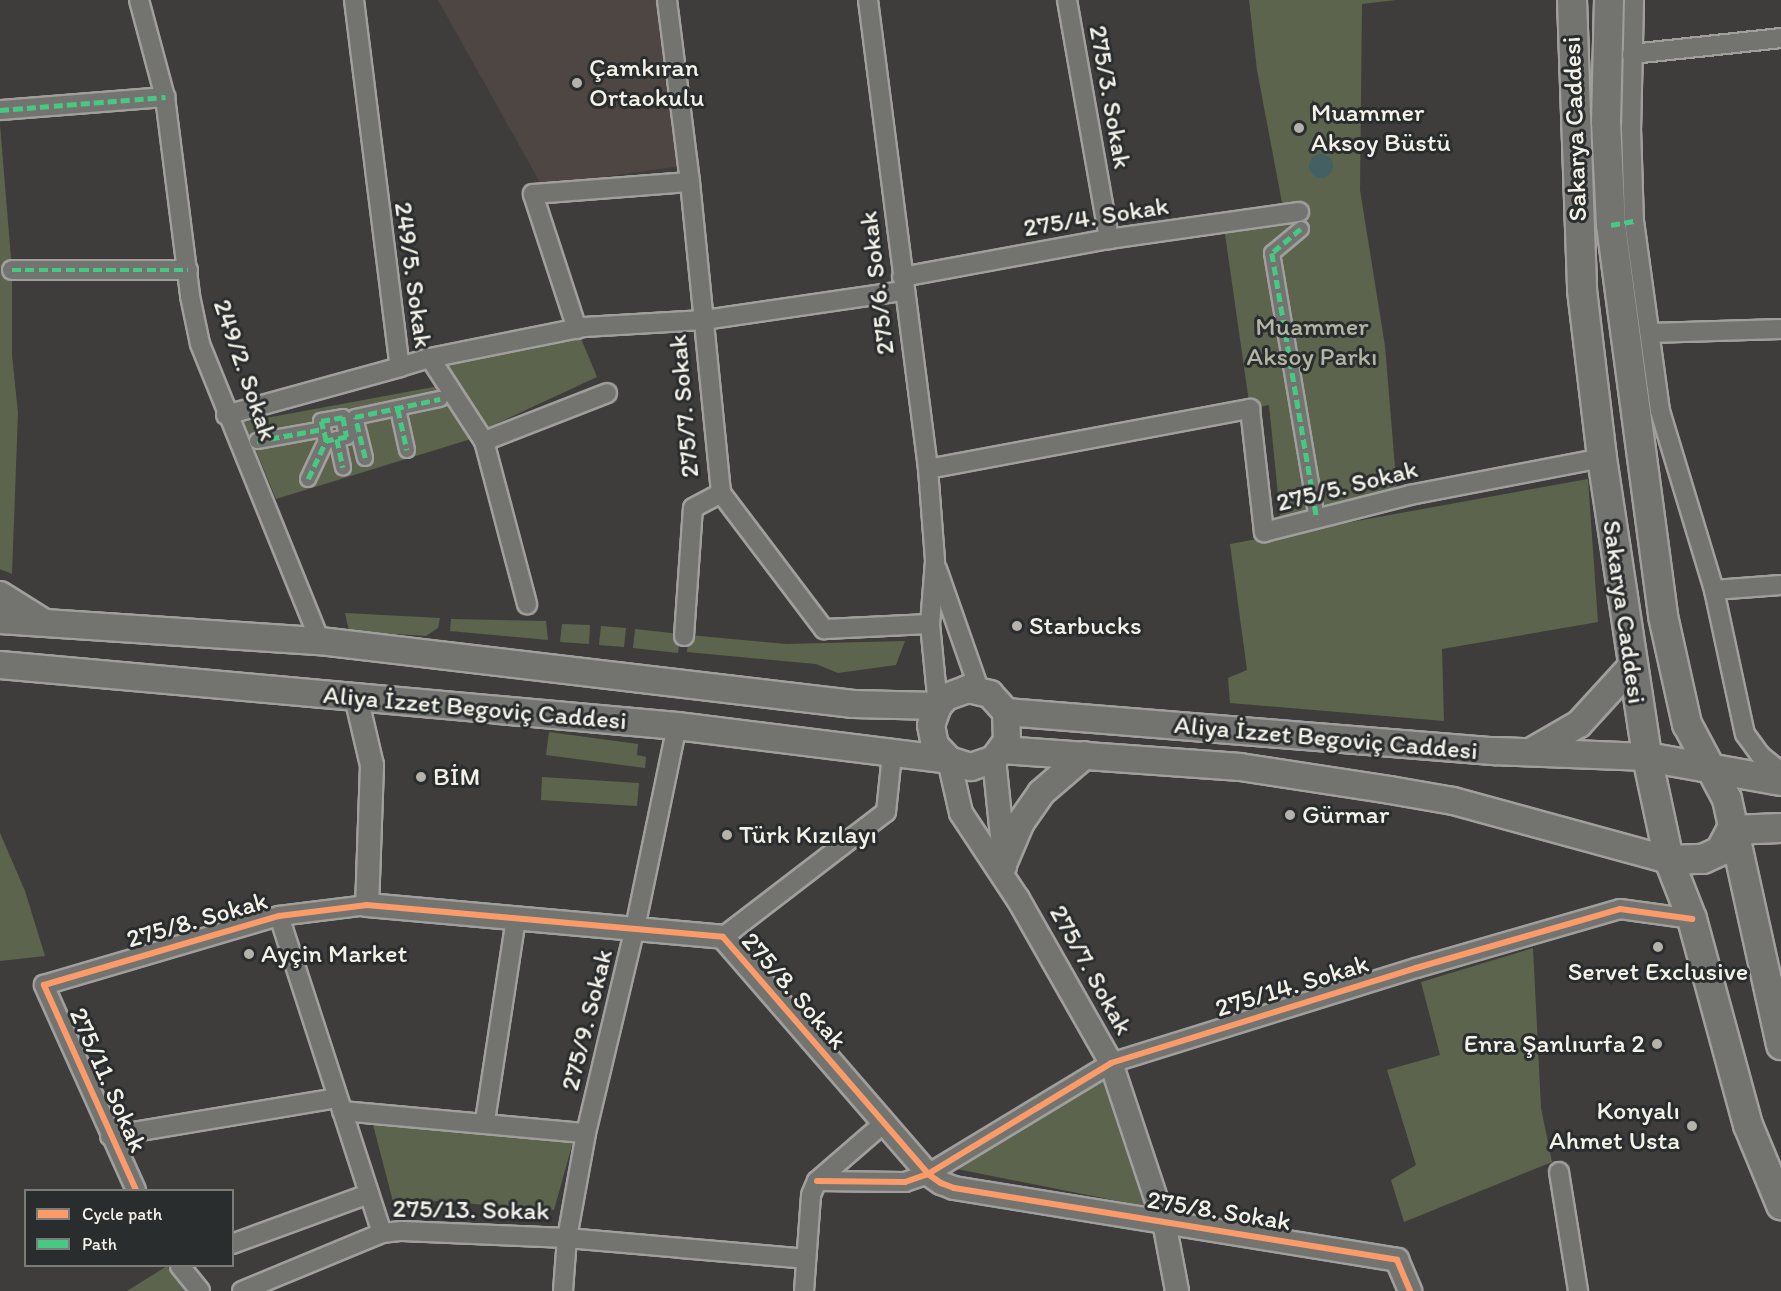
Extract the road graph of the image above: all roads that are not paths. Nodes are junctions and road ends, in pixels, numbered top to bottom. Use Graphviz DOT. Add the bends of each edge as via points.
graph roads {
  1 [pos="139,0"];
  2 [pos="354,0"];
  3 [pos="667,0"];
  4 [pos="868,0"];
  5 [pos="1067,0"];
  6 [pos="1572,0"];
  7 [pos="1609,0"];
  8 [pos="1634,0"];
  9 [pos="1781,38"];
  10 [pos="1632,54"];
  11 [pos="165,98"];
  12 [pos="0,110"];
  13 [pos="690,182"];
  14 [pos="1300,220"];
  15 [pos="1623,223"];
  16 [pos="1109,239"];
  17 [pos="12,270"];
  18 [pos="188,270"];
  19 [pos="903,284"];
  20 [pos="704,320"];
  21 [pos="577,329"];
  22 [pos="1781,329"];
  23 [pos="1651,333"];
  24 [pos="430,358"];
  25 [pos="400,367"];
  26 [pos="607,393"];
  27 [pos="440,399"];
  28 [pos="388,408"];
  29 [pos="226,415"];
  30 [pos="351,424"];
  31 [pos="329,428"];
  32 [pos="257,441"];
  33 [pos="483,441"];
  34 [pos="407,450"];
  35 [pos="1602,458"];
  36 [pos="365,459"];
  37 [pos="343,467"];
  38 [pos="928,469"];
  39 [pos="308,479"];
  40 [pos="721,493"];
  41 [pos="1317,519"];
  42 [pos="935,561"];
  43 [pos="1781,585"];
  44 [pos="1714,590"];
  45 [pos="0,595"];
  46 [pos="527,604"];
  47 [pos="0,620"];
  48 [pos="46,623"];
  49 [pos="930,624"];
  50 [pos="684,636"];
  51 [pos="320,641"];
  52 [pos="0,665"];
  53 [pos="1631,667"];
  54 [pos="980,689"];
  55 [pos="356,698"];
  56 [pos="938,706"];
  57 [pos="1006,712"];
  58 [pos="677,726"];
  59 [pos="1529,752"];
  60 [pos="892,755"];
  61 [pos="998,755"];
  62 [pos="1085,755"];
  63 [pos="1647,757"];
  64 [pos="949,760"];
  65 [pos="1707,767"];
  66 [pos="1781,772"];
  67 [pos="1781,781"];
  68 [pos="1781,828"];
  69 [pos="1731,830"];
  70 [pos="1669,860"];
  71 [pos="1006,871"];
  72 [pos="367,905"];
  73 [pos="279,916"];
  74 [pos="516,918"];
  75 [pos="1692,919"];
  76 [pos="635,928"];
  77 [pos="723,938"];
  78 [pos="44,985"];
  79 [pos="1781,1045"];
  80 [pos="1111,1063"];
  81 [pos="340,1104"];
  82 [pos="485,1121"];
  83 [pos="884,1123"];
  84 [pos="586,1133"];
  85 [pos="110,1136"];
  86 [pos="1559,1172"];
  87 [pos="928,1174"];
  88 [pos="817,1182"];
  89 [pos="135,1189"];
  90 [pos="369,1194"];
  91 [pos="1781,1205"];
  92 [pos="1164,1222"];
  93 [pos="382,1233"];
  94 [pos="567,1238"];
  95 [pos="234,1243"];
  96 [pos="805,1259"];
  97 [pos="181,1267"];
  98 [pos="200,1291"];
  99 [pos="242,1291"];
  100 [pos="563,1291"];
  101 [pos="804,1291"];
  102 [pos="1177,1291"];
  103 [pos="1410,1291"];
  104 [pos="1578,1291"];
  1 -- 11 [label="street, 249/2. Sokak"];
  2 -- 25 [label="street, 249/5. Sokak"];
  3 -- 13 [label="street, 275/7. Sokak"];
  4 -- 19 [label="street, 275/6. Sokak"];
  5 -- 16 [label="street, 275/3. Sokak"];
  6 -- 35 [label="main road, Sakarya Caddesi" via="1582,290"];
  7 -- 15 [label="main road, Sakarya Caddesi" via="1606,122"];
  8 -- 10 [label="street"];
  9 -- 10 [label="street"];
  10 -- 15 [label="street"];
  11 -- 12 [label="street"];
  11 -- 18 [label="street, 249/2. Sokak"];
  13 -- 20 [label="street, 275/7. Sokak"];
  13 -- 21 [label="street" via="533,194"];
  14 -- 16 [label="street, 275/4. Sokak"];
  14 -- 41 [label="street" via="1272,253"];
  15 -- 23 [label="street"];
  15 -- 65 [label="main road, Sakarya Caddesi" via="1663,616 1687,724"];
  16 -- 19 [label="street, 275/4. Sokak"];
  17 -- 18 [label="street"];
  18 -- 29 [label="street, 249/2. Sokak" via="200,344"];
  19 -- 20 [label="street, 275/4. Sokak"];
  19 -- 38 [label="street, 275/6. Sokak"];
  20 -- 21 [label="street, 275/4. Sokak"];
  20 -- 40 [label="street, 275/7. Sokak"];
  21 -- 24 [label="street, 275/4. Sokak"];
  22 -- 23 [label="street"];
  23 -- 44 [label="street" via="1660,411"];
  24 -- 25 [label="street, 249/5. Sokak"];
  24 -- 33 [label="street, 249/5. Sokak"];
  25 -- 29 [label="street"];
  26 -- 33 [label="street"];
  27 -- 28 [label="street"];
  28 -- 30 [label="street" via="355,417"];
  28 -- 34 [label="street"];
  29 -- 51 [label="street, 249/2. Sokak"];
  30 -- 31 [label="street" via="343,417"];
  30 -- 36 [label="street"];
  31 -- 32 [label="street"];
  31 -- 37 [label="street"];
  31 -- 39 [label="street"];
  33 -- 46 [label="street, 249/5. Sokak"];
  35 -- 41 [label="street, 275/5. Sokak" via="1410,495"];
  35 -- 53 [label="main road, Sakarya Caddesi"];
  38 -- 41 [label="street, 275/5. Sokak" via="1250,409 1264,532"];
  38 -- 42 [label="street, 275/6. Sokak"];
  40 -- 49 [label="street, 275/7. Sokak" via="824,629"];
  40 -- 50 [label="street" via="693,508"];
  42 -- 49 [label="street, 275/6. Sokak"];
  42 -- 54 [label="street, 275/6. Sokak"];
  43 -- 44 [label="street"];
  44 -- 66 [label="street" via="1745,734 1760,755"];
  45 -- 48 [label="main road"];
  47 -- 48 [label="main road, Aliya İzzet Begoviç Caddesi"];
  48 -- 51 [label="main road, Aliya İzzet Begoviç Caddesi"];
  49 -- 56 [label="street, 275/6. Sokak"];
  51 -- 56 [label="main road, Aliya İzzet Begoviç Caddesi" via="853,704"];
  52 -- 55 [label="main road, Aliya İzzet Begoviç Caddesi"];
  53 -- 59 [label="main road" via="1579,724"];
  53 -- 63 [label="main road, Sakarya Caddesi"];
  54 -- 56 [label="main road" via="956,691"];
  54 -- 57 [label="main road" via="1000,702"];
  55 -- 58 [label="main road, Aliya İzzet Begoviç Caddesi"];
  55 -- 72 [label="street" via="372,765"];
  56 -- 64 [label="main road" via="931,725 935,745"];
  57 -- 59 [label="main road, Aliya İzzet Begoviç Caddesi"];
  57 -- 61 [label="main road" via="1009,731"];
  58 -- 60 [label="main road, Aliya İzzet Begoviç Caddesi"];
  58 -- 76 [label="street, 275/9. Sokak"];
  59 -- 63 [label="main road, Aliya İzzet Begoviç Caddesi"];
  60 -- 64 [label="main road, Aliya İzzet Begoviç Caddesi"];
  60 -- 77 [label="street" via="886,812"];
  61 -- 62 [label="main road, Aliya İzzet Begoviç Caddesi"];
  61 -- 64 [label="main road, Aliya İzzet Begoviç Caddesi" via="971,767"];
  61 -- 71 [label="street"];
  62 -- 70 [label="main road, Aliya İzzet Begoviç Caddesi" via="1240,767 1453,801"];
  62 -- 71 [label="main road" via="1041,793 1022,822"];
  63 -- 65 [label="main road"];
  63 -- 70 [label="main road, Sakarya Caddesi"];
  64 -- 71 [label="street, 275/7. Sokak" via="962,813"];
  65 -- 67 [label="main road"];
  65 -- 69 [label="main road, Sakarya Caddesi" via="1727,798"];
  68 -- 69 [label="main road"];
  69 -- 70 [label="main road" via="1720,851 1702,859"];
  69 -- 79 [label="main road"];
  70 -- 75 [label="main road, Sakarya Caddesi"];
  71 -- 80 [label="street, 275/7. Sokak"];
  72 -- 73 [label="street, 275/8. Sokak"];
  72 -- 74 [label="street, 275/8. Sokak"];
  73 -- 78 [label="street, 275/8. Sokak"];
  73 -- 81 [label="street"];
  74 -- 76 [label="street, 275/8. Sokak"];
  74 -- 82 [label="street"];
  75 -- 80 [label="street, 275/14. Sokak" via="1620,909"];
  75 -- 91 [label="main road, Sakarya Caddesi" via="1748,1125"];
  76 -- 77 [label="street, 275/8. Sokak"];
  76 -- 84 [label="street, 275/9. Sokak"];
  77 -- 83 [label="street, 275/8. Sokak"];
  78 -- 85 [label="street, 275/11. Sokak"];
  80 -- 87 [label="street, 275/14. Sokak"];
  80 -- 92 [label="street, 275/7. Sokak"];
  81 -- 82 [label="street"];
  81 -- 85 [label="street"];
  81 -- 90 [label="street"];
  82 -- 84 [label="street"];
  83 -- 87 [label="street, 275/8. Sokak"];
  83 -- 88 [label="street"];
  84 -- 94 [label="street, 275/9. Sokak"];
  85 -- 89 [label="street, 275/11. Sokak"];
  86 -- 104 [label="street"];
  87 -- 88 [label="street, 275/14. Sokak" via="905,1182"];
  87 -- 92 [label="street, 275/8. Sokak" via="954,1188"];
  88 -- 96 [label="street" via="811,1195"];
  90 -- 93 [label="street"];
  90 -- 95 [label="street"];
  92 -- 102 [label="street, 275/7. Sokak"];
  92 -- 103 [label="street, 275/8. Sokak" via="1397,1260"];
  93 -- 94 [label="street, 275/13. Sokak" via="421,1231"];
  93 -- 99 [label="street, 275/13. Sokak"];
  94 -- 96 [label="street, 275/13. Sokak"];
  94 -- 100 [label="street, 275/9. Sokak"];
  96 -- 101 [label="street"];
  97 -- 98 [label="street"];
}
